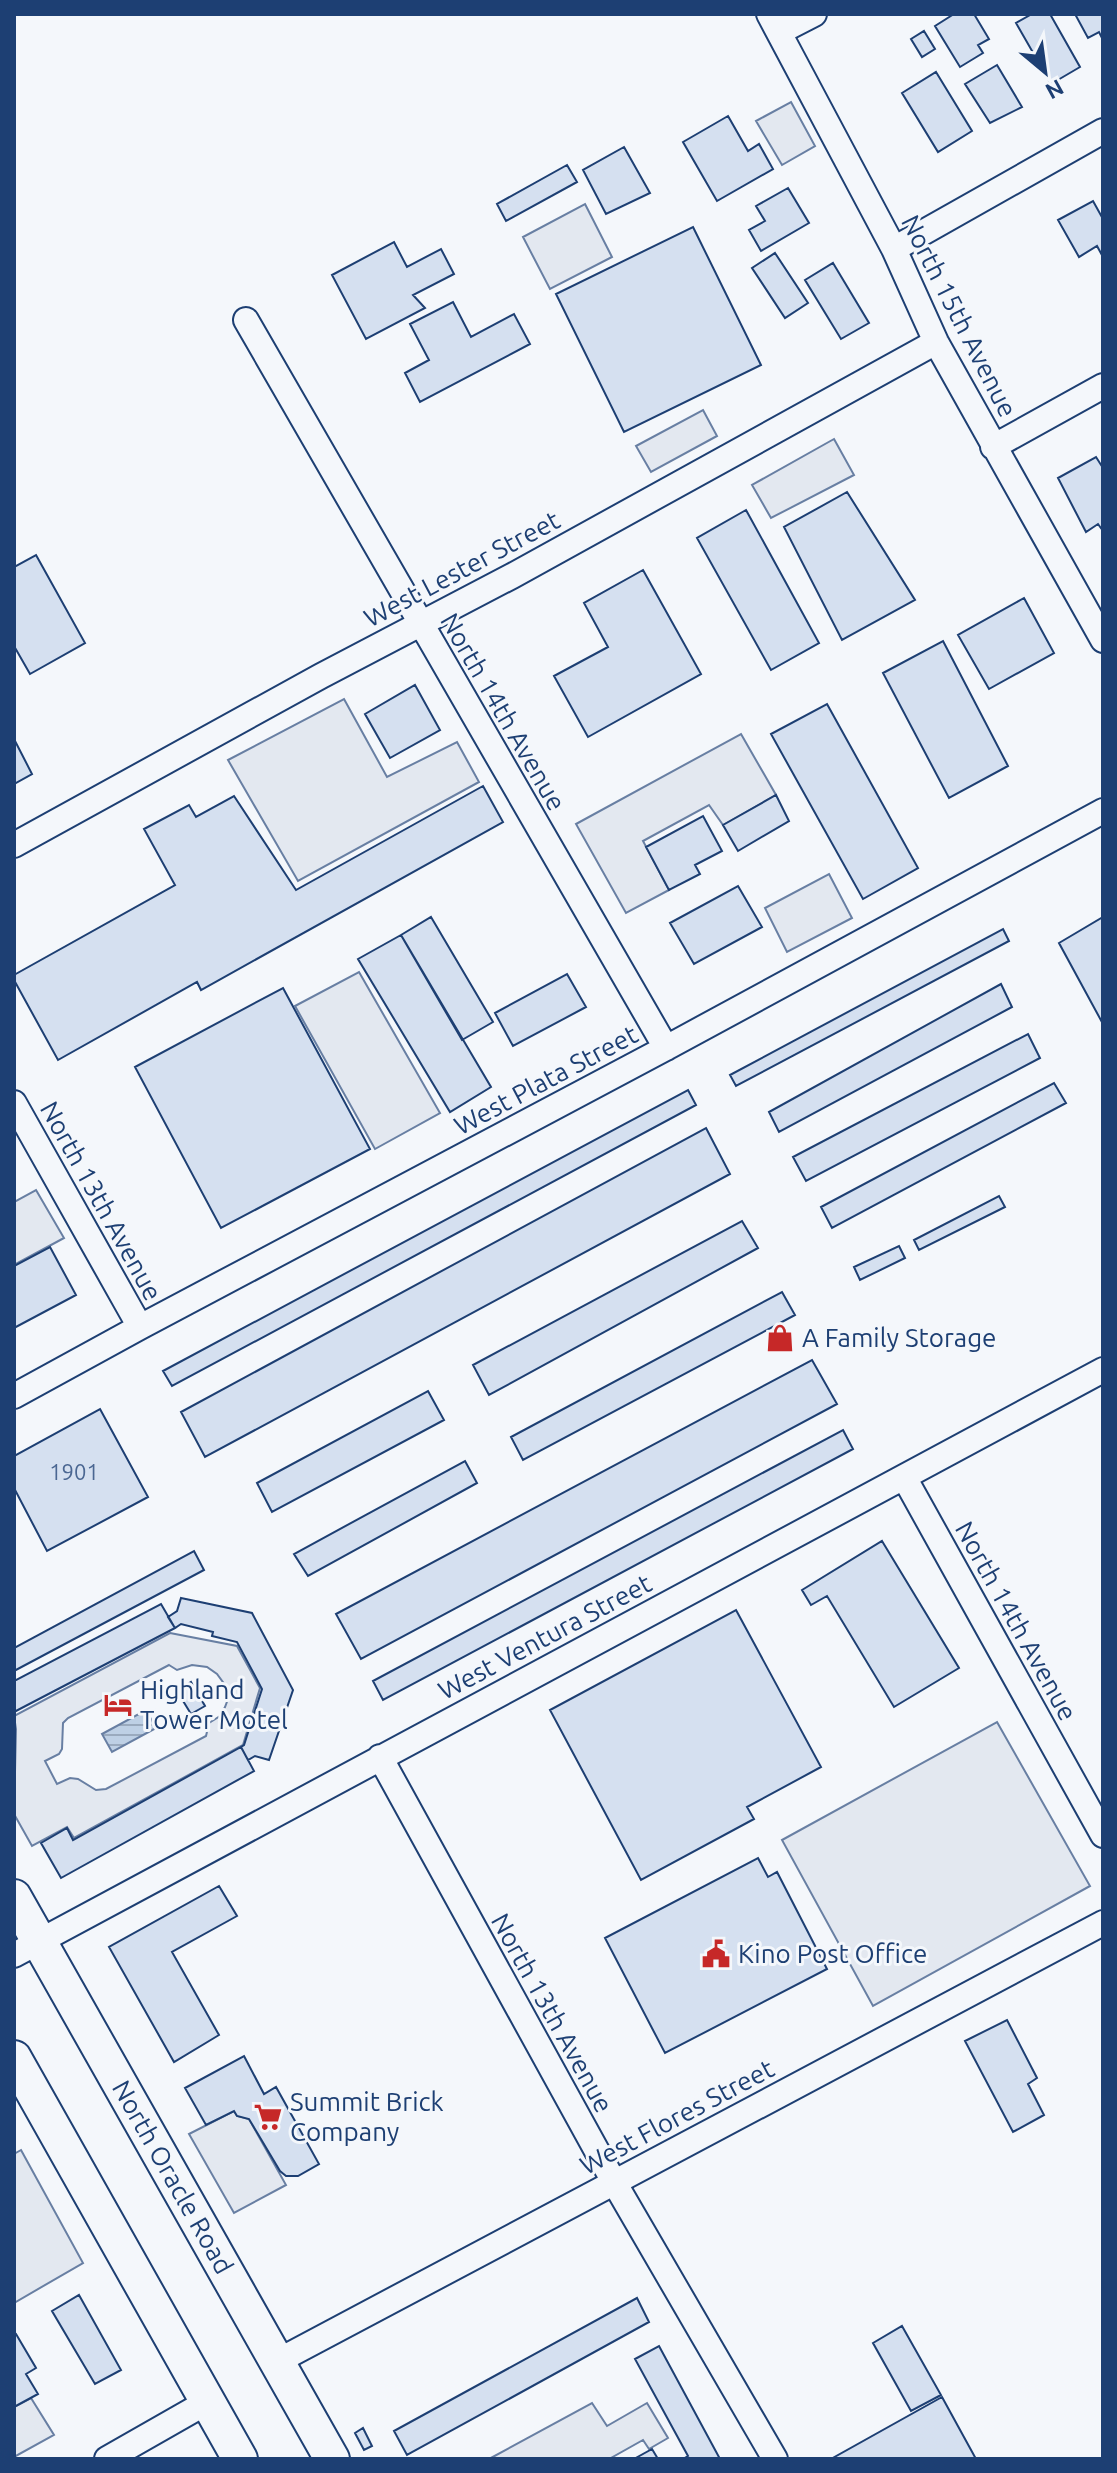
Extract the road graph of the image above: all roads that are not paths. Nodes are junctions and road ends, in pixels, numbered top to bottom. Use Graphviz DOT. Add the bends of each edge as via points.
graph roads {
  1 [pos="814,14"];
  2 [pos="774,23"];
  3 [pos="1103,131"];
  4 [pos="894,249"];
  5 [pos="246,320"];
  6 [pos="936,342"];
  7 [pos="1103,386"];
  8 [pos="993,447"];
  9 [pos="421,625"];
  10 [pos="1103,640"];
  11 [pos="1103,811"];
  12 [pos="14,845"];
  13 [pos="666,1048"];
  14 [pos="14,1103"];
  15 [pos="140,1327"];
  16 [pos="1103,1370"];
  17 [pos="14,1396"];
  18 [pos="904,1477"];
  19 [pos="380,1757"];
  20 [pos="1103,1835"];
  21 [pos="14,1897"];
  22 [pos="1103,1923"];
  23 [pos="26,1948"];
  24 [pos="14,2058"];
  25 [pos="614,2182"];
  26 [pos="278,2361"];
  27 [pos="207,2402"];
  28 [pos="107,2459"];
  29 [pos="240,2459"];
  30 [pos="332,2459"];
  31 [pos="775,2459"];
  1 -- 2 [label="street"];
  2 -- 4 [label="street, North 15th Avenue"];
  3 -- 4 [label="street"];
  4 -- 6 [label="street, North 15th Avenue"];
  5 -- 9 [label="street, North 14th Avenue"];
  6 -- 8 [label="street, North 15th Avenue"];
  6 -- 9 [label="street, West Lester Street"];
  7 -- 8 [label="street"];
  8 -- 10 [label="street, North 15th Avenue"];
  9 -- 12 [label="street, West Lester Street"];
  9 -- 13 [label="street, North 14th Avenue"];
  11 -- 13 [label="street, West Plata Street"];
  13 -- 15 [label="street, West Plata Street"];
  14 -- 15 [label="street, North 13th Avenue"];
  15 -- 17 [label="street, West Plata Street"];
  16 -- 18 [label="street, West Ventura Street"];
  18 -- 19 [label="street, West Ventura Street"];
  18 -- 20 [label="street, North 14th Avenue"];
  19 -- 23 [label="street, West Ventura Street"];
  19 -- 25 [label="street, North 13th Avenue"];
  21 -- 23 [label="main road, North Oracle Road"];
  22 -- 25 [label="street, West Flores Street"];
  23 -- 26 [label="main road, North Oracle Road"];
  24 -- 27 [label="main road"];
  25 -- 26 [label="street, West Flores Street"];
  25 -- 31 [label="street, North 13th Avenue"];
  26 -- 30 [label="main road, North Oracle Road"];
  27 -- 28 [label="street"];
  27 -- 29 [label="main road"];
}
